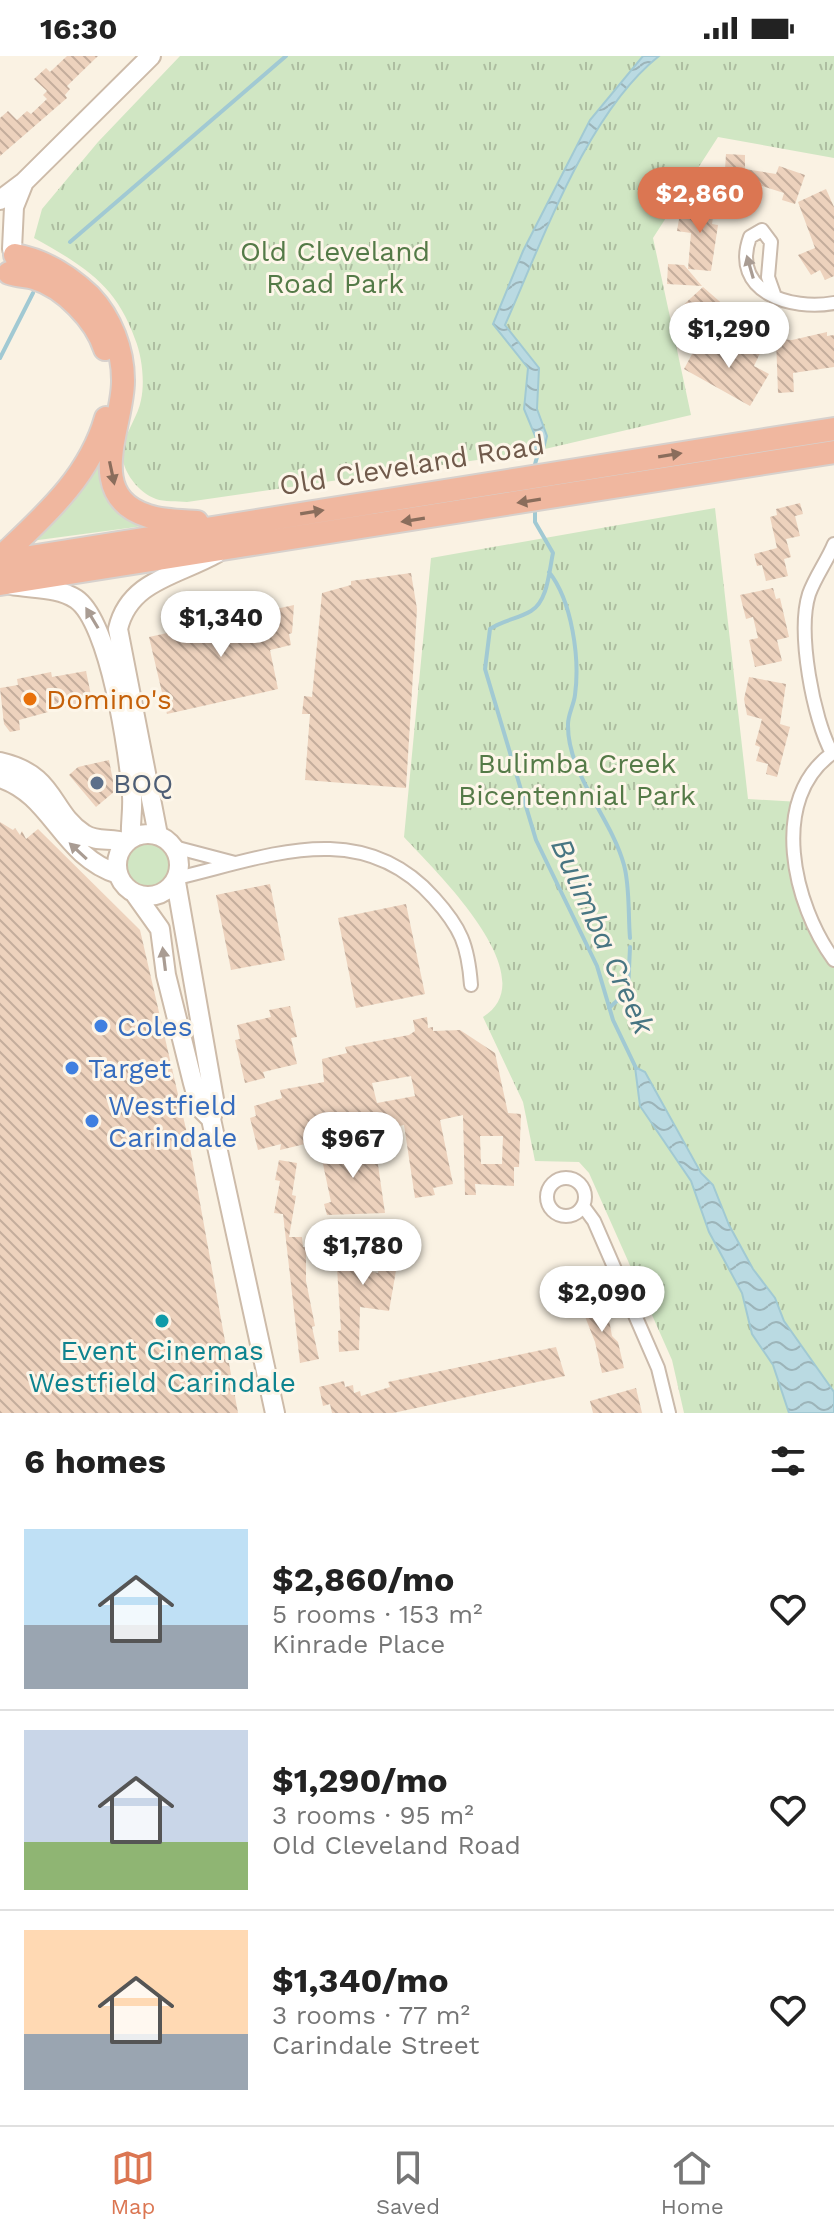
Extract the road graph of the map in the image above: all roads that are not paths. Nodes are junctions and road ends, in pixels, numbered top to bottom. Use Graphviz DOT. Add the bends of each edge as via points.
graph roads {
  1 [pos="151,56"];
  2 [pos="24,182"];
  3 [pos="0,200"];
  4 [pos="7,260"];
  5 [pos="774,294"];
  6 [pos="834,303"];
  7 [pos="834,429"];
  8 [pos="834,452"];
  9 [pos="235,525"];
  10 [pos="834,544"];
  11 [pos="224,549"];
  12 [pos="1,572"];
  13 [pos="833,753"];
  14 [pos="0,762"];
  15 [pos="0,778"];
  16 [pos="158,835"];
  17 [pos="128,841"];
  18 [pos="174,847"];
  19 [pos="235,863"];
  20 [pos="118,874"];
  21 [pos="176,880"];
  22 [pos="135,894"];
  23 [pos="834,960"];
  24 [pos="471,985"];
  25 [pos="211,1119"];
  26 [pos="583,1206"];
  27 [pos="275,1413"];
  28 [pos="669,1413"];
  1 -- 2 [label="street"];
  2 -- 3 [label="street"];
  2 -- 4 [label="street" via="14,207"];
  4 -- 9 [label="highway, one-way" via="47,266 73,282 100,307 112,329 123,364 123,391 109,462 123,499 156,519"];
  4 -- 12 [label="highway" via="86,316 104,343 111,387 103,429 71,487"];
  5 -- 5 [label="street, one-way" via="760,288 748,267 750,237 762,230 771,242 768,277"];
  5 -- 6 [label="street" via="796,306"];
  9 -- 7 [label="highway, Old Cleveland Road, one-way"];
  8 -- 11 [label="highway, Old Cleveland Road, one-way"];
  9 -- 12 [label="highway, Old Cleveland Road"];
  10 -- 13 [label="street" via="804,615 813,688 825,741"];
  11 -- 12 [label="highway, Old Cleveland Road"];
  11 -- 16 [label="street" via="139,591 120,619 119,648"];
  17 -- 12 [label="street, one-way" via="132,796 127,751 96,621 68,594"];
  13 -- 23 [label="street" via="809,778 800,802 794,852 803,908"];
  14 -- 17 [label="street" via="39,781 82,833"];
  20 -- 15 [label="street, one-way" via="89,861 35,798"];
  16 -- 17 [label="street"];
  16 -- 18 [label="street"];
  17 -- 20 [label="street" via="118,857"];
  18 -- 19 [label="street"];
  18 -- 21 [label="street" via="180,862"];
  19 -- 21 [label="street"];
  19 -- 24 [label="street" via="330,847 360,851 394,865 426,888 455,921 469,951"];
  20 -- 22 [label="street"];
  21 -- 22 [label="street" via="159,894"];
  21 -- 25 [label="street" via="215,1105"];
  25 -- 22 [label="street, one-way" via="200,1108 193,1083 160,929"];
  25 -- 27 [label="street"];
  26 -- 28 [label="street" via="658,1368"];
}
